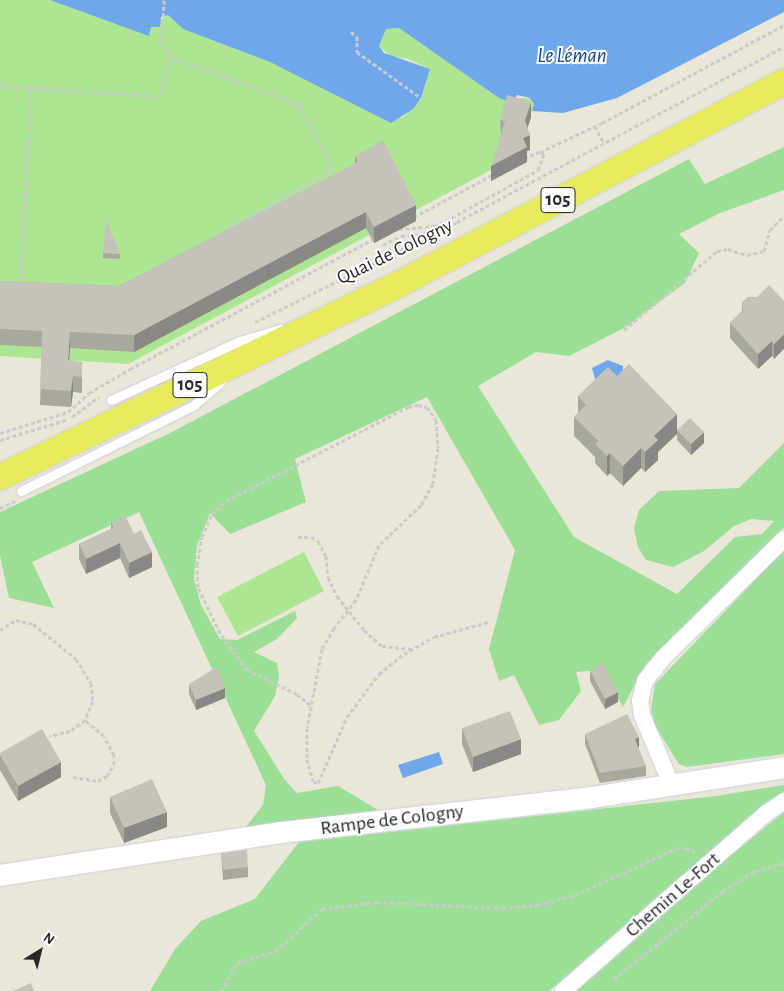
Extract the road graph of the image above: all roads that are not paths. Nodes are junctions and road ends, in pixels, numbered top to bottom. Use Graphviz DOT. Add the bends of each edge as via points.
graph roads {
  1 [pos="778,83"];
  2 [pos="348,309"];
  3 [pos="245,359"];
  4 [pos="111,400"];
  5 [pos="0,477"];
  6 [pos="22,491"];
  7 [pos="784,539"];
  8 [pos="784,767"];
  9 [pos="672,786"];
  10 [pos="784,801"];
  11 [pos="0,876"];
  12 [pos="563,991"];
  1 -- 2 [label="main road, Quai de Cologny / 105"];
  2 -- 3 [label="main road, Quai de Cologny / 105"];
  2 -- 4 [label="lane" via="240,341"];
  3 -- 5 [label="main road, Quai de Cologny / 105"];
  3 -- 6 [label="lane" via="194,405"];
  7 -- 9 [label="street" via="663,658 645,681 640,701 642,715"];
  8 -- 9 [label="street, Rampe de Cologny"];
  9 -- 11 [label="street, Rampe de Cologny" via="281,832"];
  10 -- 12 [label="street, Chemin Le-Fort" via="764,814"];
}
